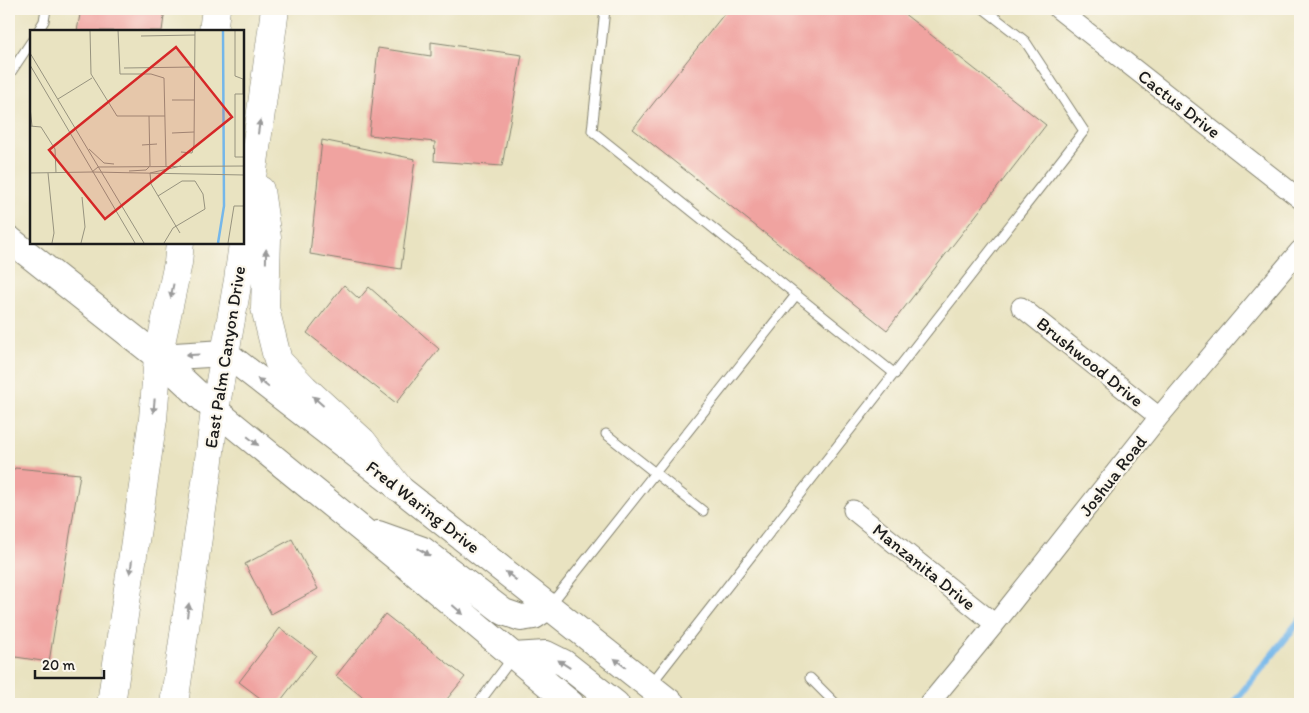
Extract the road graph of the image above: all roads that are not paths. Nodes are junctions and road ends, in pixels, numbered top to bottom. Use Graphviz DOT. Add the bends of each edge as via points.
graph roads {
  1 [pos="46,9"];
  2 [pos="216,9"];
  3 [pos="275,9"];
  4 [pos="605,9"];
  5 [pos="984,9"];
  6 [pos="1058,9"];
  7 [pos="39,30"];
  8 [pos="213,30"];
  9 [pos="30,44"];
  10 [pos="9,75"];
  11 [pos="255,158"];
  12 [pos="1300,199"];
  13 [pos="244,237"];
  14 [pos="9,239"];
  15 [pos="180,244"];
  16 [pos="243,244"];
  17 [pos="1300,250"];
  18 [pos="796,295"];
  19 [pos="1021,307"];
  20 [pos="225,354"];
  21 [pos="158,357"];
  22 [pos="895,374"];
  23 [pos="215,410"];
  24 [pos="1159,417"];
  25 [pos="606,434"];
  26 [pos="655,473"];
  27 [pos="398,487"];
  28 [pos="853,510"];
  29 [pos="703,511"];
  30 [pos="362,529"];
  31 [pos="549,606"];
  32 [pos="995,624"];
  33 [pos="513,656"];
  34 [pos="810,678"];
  35 [pos="650,686"];
  36 [pos="111,704"];
  37 [pos="174,704"];
  38 [pos="478,704"];
  39 [pos="571,704"];
  40 [pos="616,704"];
  41 [pos="672,704"];
  42 [pos="836,704"];
  43 [pos="929,704"];
  1 -- 7 [label="lane"];
  2 -- 8 [label="main road"];
  11 -- 3 [label="main road, East Palm Canyon Drive, one-way"];
  4 -- 18 [label="lane" via="592,131"];
  5 -- 22 [label="lane" via="1026,41 1084,131"];
  6 -- 12 [label="street, Cactus Drive"];
  9 -- 10 [label="lane"];
  11 -- 13 [label="main road, East Palm Canyon Drive"];
  27 -- 11 [label="main road, one-way" via="362,441 278,361 265,308 267,238"];
  14 -- 21 [label="main road"];
  15 -- 21 [label="main road, one-way"];
  16 -- 20 [label="main road, East Palm Canyon Drive"];
  17 -- 24 [label="street, Joshua Road"];
  18 -- 22 [label="lane"];
  18 -- 26 [label="lane"];
  19 -- 24 [label="street, Brushwood Drive"];
  20 -- 21 [label="main road, one-way"];
  20 -- 23 [label="main road, East Palm Canyon Drive"];
  27 -- 20 [label="main road, Fred Waring Drive, one-way"];
  21 -- 23 [label="main road"];
  21 -- 36 [label="main road, one-way" via="153,419"];
  22 -- 35 [label="lane"];
  23 -- 30 [label="main road, one-way"];
  37 -- 23 [label="main road, East Palm Canyon Drive, one-way"];
  24 -- 32 [label="street, Joshua Road"];
  25 -- 26 [label="lane"];
  26 -- 29 [label="lane"];
  26 -- 31 [label="lane"];
  31 -- 27 [label="main road, Fred Waring Drive, one-way"];
  28 -- 32 [label="street, Manzanita Drive"];
  30 -- 31 [label="main road, one-way" via="423,550 504,612 521,618 534,616"];
  30 -- 33 [label="main road, one-way"];
  35 -- 31 [label="main road, Fred Waring Drive, one-way"];
  32 -- 43 [label="street, Joshua Road"];
  33 -- 38 [label="lane"];
  33 -- 39 [label="main road"];
  40 -- 33 [label="main road, one-way" via="564,663 546,654"];
  34 -- 42 [label="lane"];
  35 -- 41 [label="main road, Fred Waring Drive"];
}
